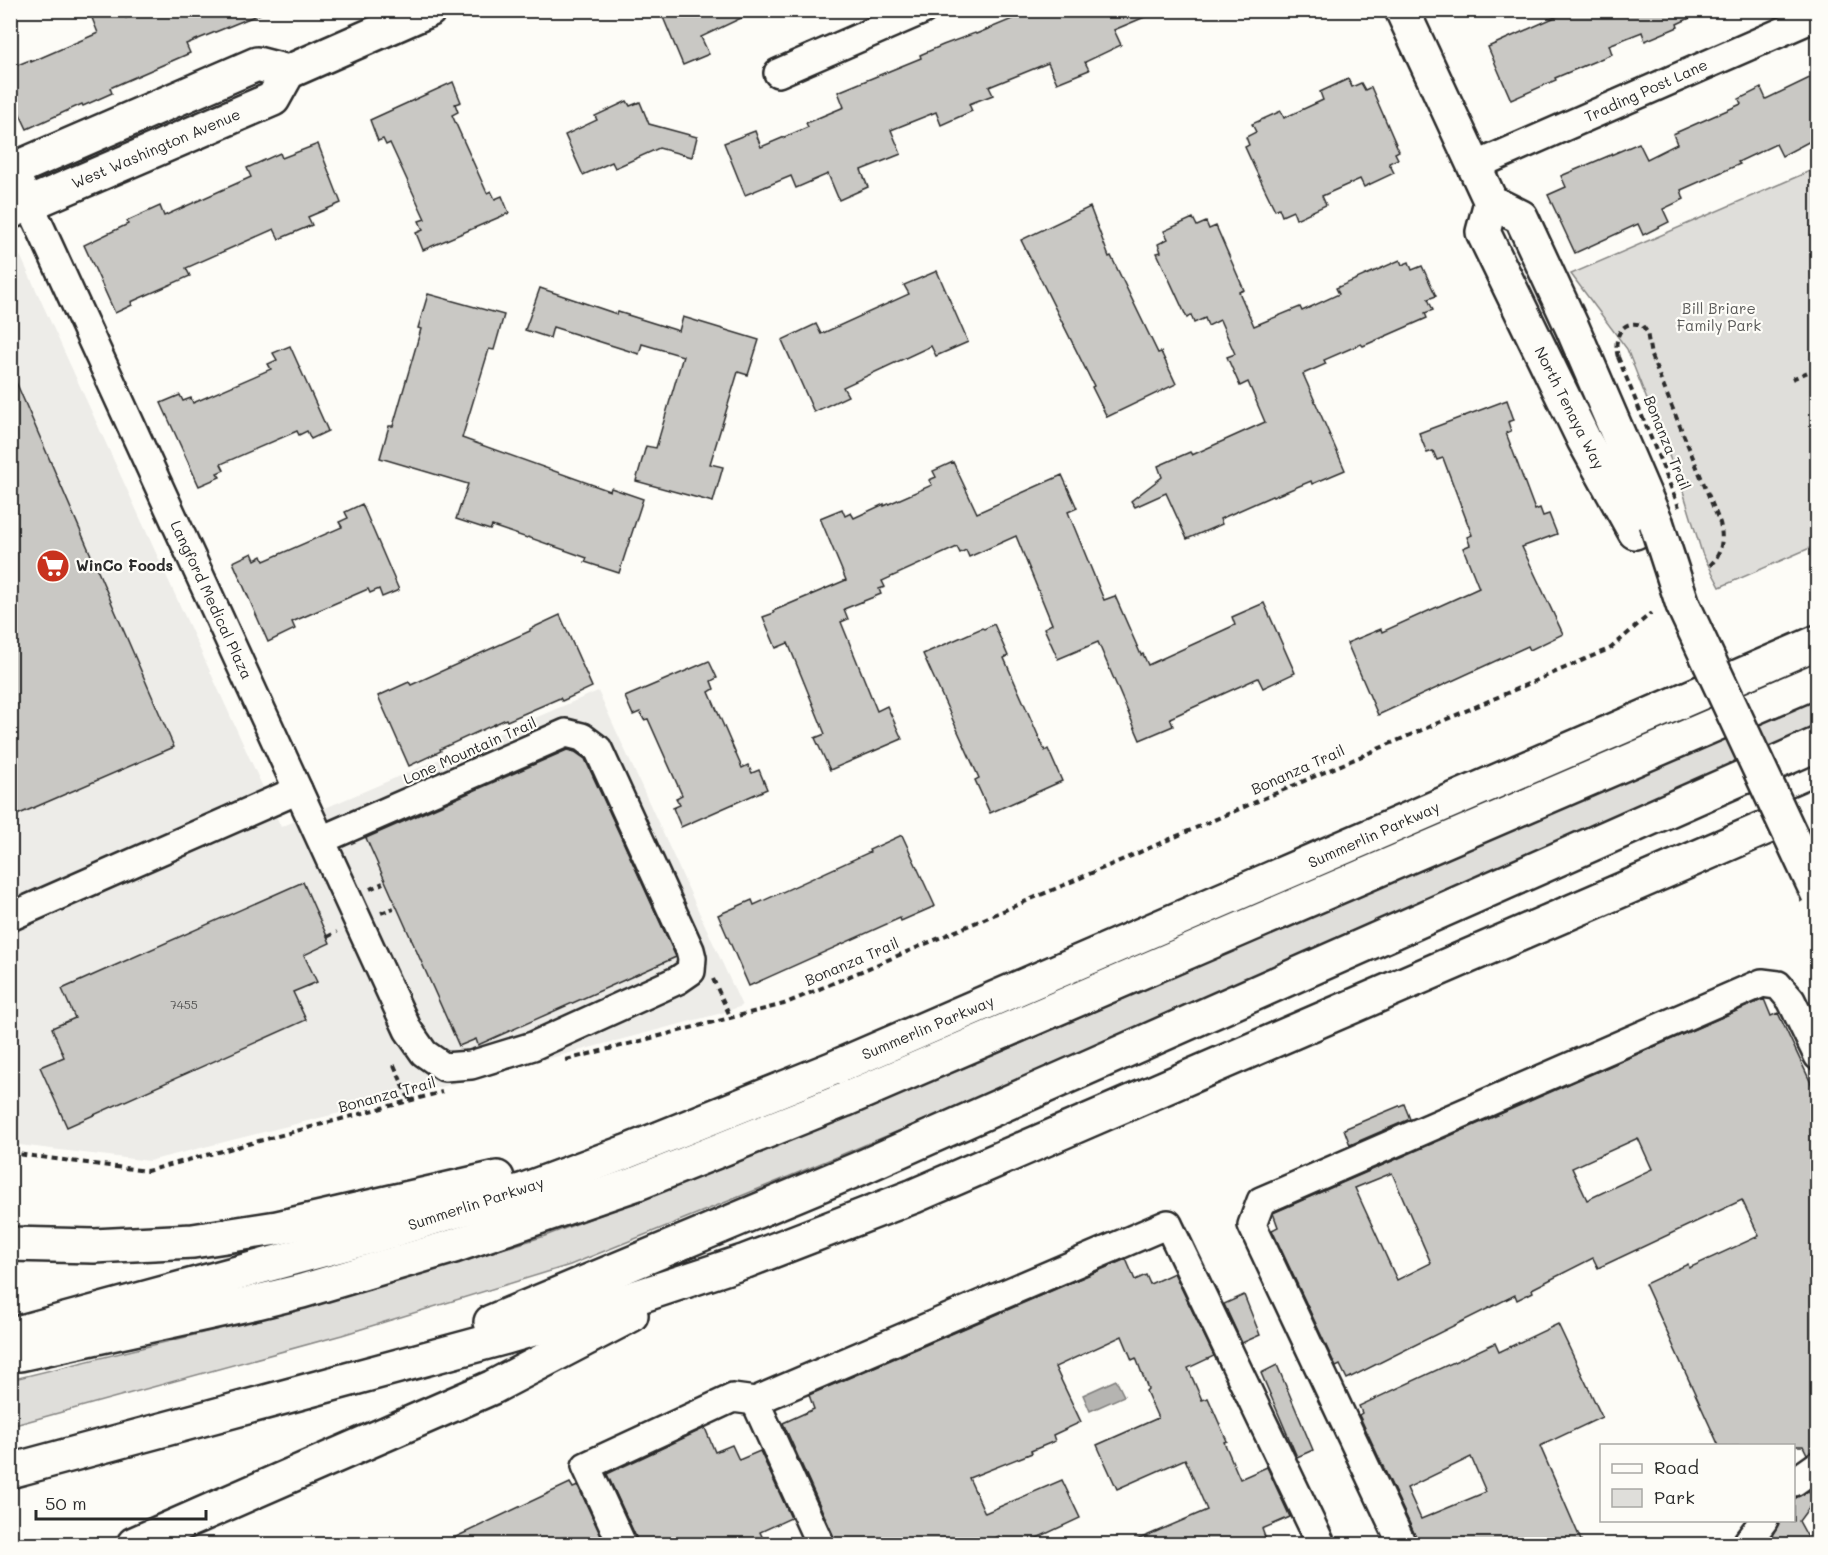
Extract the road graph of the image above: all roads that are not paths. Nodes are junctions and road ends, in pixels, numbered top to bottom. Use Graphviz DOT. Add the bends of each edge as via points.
graph roads {
  1 [pos="429,10"];
  2 [pos="923,10"];
  3 [pos="1402,10"];
  4 [pos="1818,16"];
  5 [pos="288,72"];
  6 [pos="778,73"];
  7 [pos="15,162"];
  8 [pos="1475,166"];
  9 [pos="20,208"];
  10 [pos="1487,217"];
  11 [pos="1537,346"];
  12 [pos="1635,477"];
  13 [pos="1658,524"];
  14 [pos="1818,642"];
  15 [pos="1818,680"];
  16 [pos="1818,744"];
  17 [pos="298,790"];
  18 [pos="1818,805"];
  19 [pos="321,840"];
  20 [pos="1818,894"];
  21 [pos="10,917"];
  22 [pos="1818,1056"];
  23 [pos="651,1142"];
  24 [pos="10,1244"];
  25 [pos="711,1273"];
  26 [pos="10,1335"];
  27 [pos="10,1356"];
  28 [pos="356,1377"];
  29 [pos="755,1401"];
  30 [pos="1818,1465"];
  31 [pos="10,1471"];
  32 [pos="1795,1481"];
  33 [pos="1763,1522"];
  34 [pos="134,1545"];
  35 [pos="622,1545"];
  36 [pos="820,1545"];
  37 [pos="1321,1545"];
  38 [pos="1402,1545"];
  39 [pos="1746,1545"];
  1 -- 5 [label="main road"];
  2 -- 6 [label="street"];
  3 -- 8 [label="main road, North Tenaya Way"];
  4 -- 8 [label="street, Trading Post Lane"];
  5 -- 7 [label="main road" via="257,64"];
  5 -- 9 [label="main road, West Washington Avenue" via="273,99"];
  7 -- 9 [label="street, Langford Medical Plaza"];
  8 -- 10 [label="main road, North Tenaya Way"];
  9 -- 17 [label="street, Langford Medical Plaza"];
  10 -- 11 [label="main road, North Tenaya Way"];
  10 -- 12 [label="main road, North Tenaya Way" via="1544,314 1563,329 1572,327"];
  11 -- 12 [label="main road" via="1547,343 1562,354 1600,435"];
  11 -- 13 [label="main road, North Tenaya Way" via="1584,441"];
  12 -- 13 [label="main road, North Tenaya Way"];
  13 -- 20 [label="main road, North Tenaya Way, bridge" via="1683,605"];
  14 -- 23 [label="main road, Summerlin Parkway" via="1079,964"];
  15 -- 27 [label="main road" via="844,1100 638,1183 463,1243 302,1291"];
  16 -- 28 [label="main road" via="801,1194"];
  17 -- 19 [label="street, Langford Medical Plaza"];
  17 -- 21 [label="street"];
  18 -- 25 [label="main road" via="914,1196"];
  19 -- 19 [label="street, Langford Medical Plaza" via="408,1030 424,1053 444,1067 471,1065 533,1046 690,971 690,950 598,749 582,737 566,733"];
  22 -- 38 [label="street" via="1791,1000 1778,985 1762,983 1261,1201 1252,1225"];
  23 -- 24 [label="main road" via="249,1233 131,1245"];
  23 -- 26 [label="main road, Summerlin Parkway" via="533,1187 414,1224"];
  25 -- 28 [label="main road" via="555,1322"];
  25 -- 34 [label="main road" via="493,1387"];
  28 -- 31 [label="main road"];
  29 -- 35 [label="street" via="733,1398 586,1466"];
  29 -- 36 [label="street"];
  29 -- 37 [label="street" via="1168,1224"];
  30 -- 32 [label="street"];
  33 -- 39 [label="street"];
}
